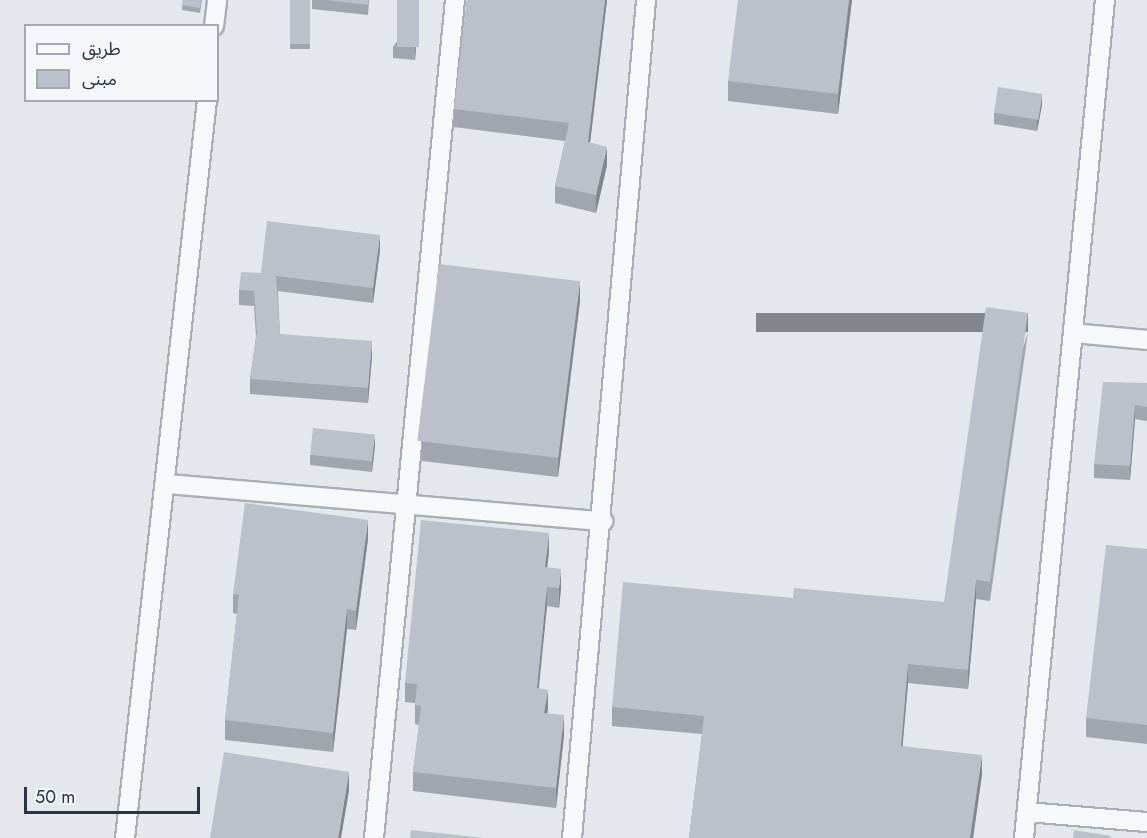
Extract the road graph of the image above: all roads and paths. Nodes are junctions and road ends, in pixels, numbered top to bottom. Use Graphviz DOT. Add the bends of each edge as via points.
graph roads {
  1 [pos="217,0"];
  2 [pos="455,0"];
  3 [pos="646,0"];
  4 [pos="1105,0"];
  5 [pos="214,24"];
  6 [pos="207,102"];
  7 [pos="1073,333"];
  8 [pos="1147,340"];
  9 [pos="168,484"];
  10 [pos="406,506"];
  11 [pos="603,521"];
  12 [pos="1027,812"];
  13 [pos="1147,822"];
  14 [pos="125,838"];
  15 [pos="374,838"];
  16 [pos="572,838"];
  17 [pos="1024,838"];
  1 -- 5 [label="street"];
  2 -- 10 [label="street"];
  3 -- 11 [label="street"];
  4 -- 7 [label="street"];
  6 -- 9 [label="street"];
  7 -- 8 [label="street"];
  7 -- 12 [label="street"];
  9 -- 10 [label="street"];
  9 -- 14 [label="street"];
  10 -- 11 [label="street"];
  10 -- 15 [label="street"];
  11 -- 16 [label="street"];
  12 -- 13 [label="street"];
  12 -- 17 [label="street"];
}
